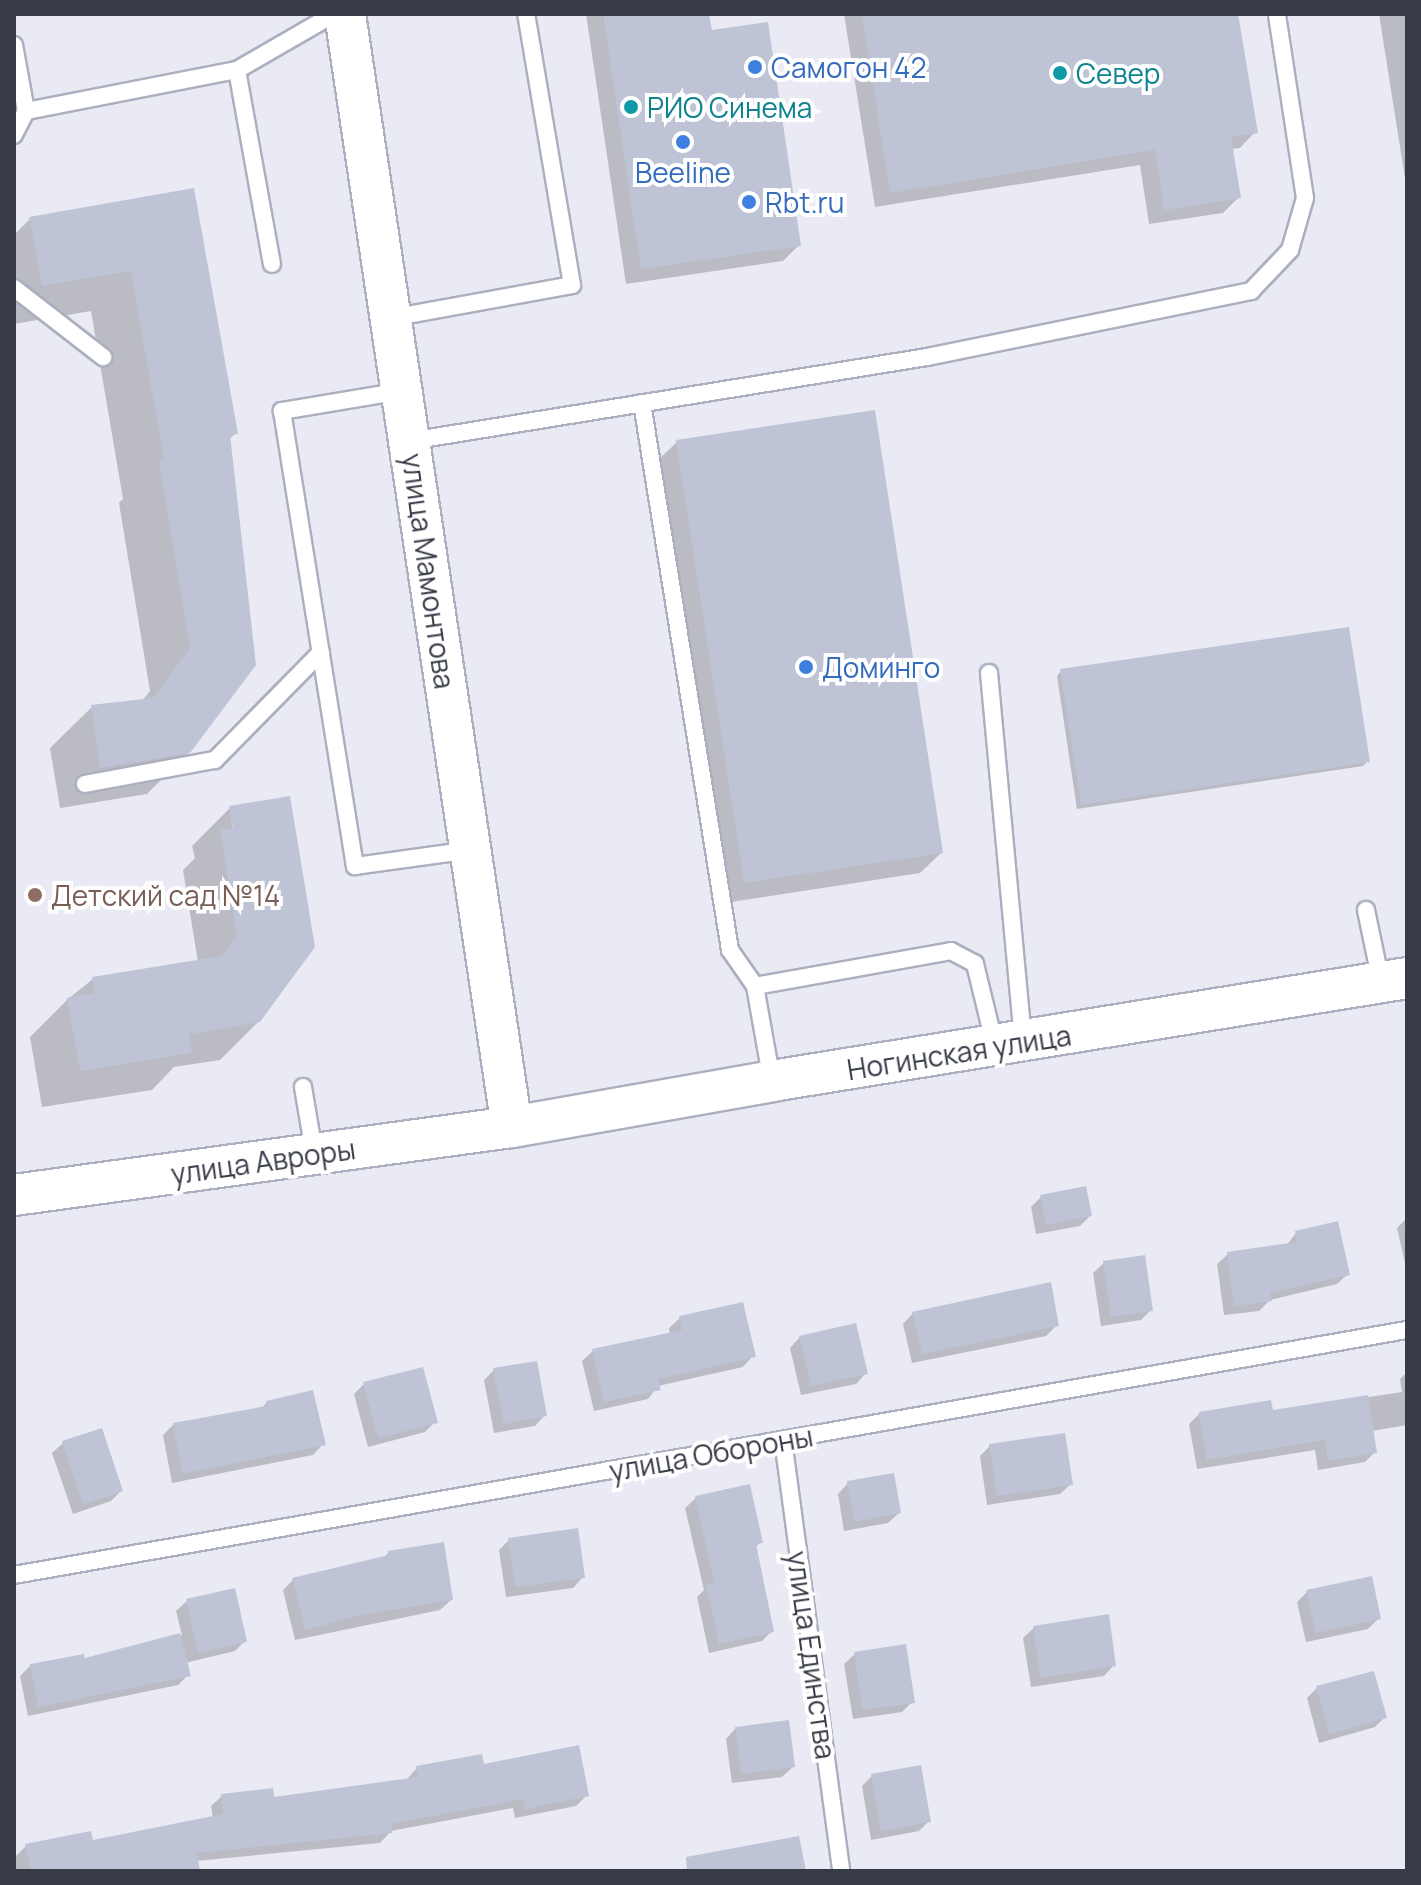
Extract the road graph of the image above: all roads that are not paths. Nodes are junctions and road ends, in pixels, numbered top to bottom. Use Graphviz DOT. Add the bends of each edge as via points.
graph roads {
  1 [pos="334,14"];
  2 [pos="345,14"];
  3 [pos="526,14"];
  4 [pos="1277,14"];
  5 [pos="14,45"];
  6 [pos="237,70"];
  7 [pos="26,111"];
  8 [pos="14,135"];
  9 [pos="272,264"];
  10 [pos="14,288"];
  11 [pos="391,318"];
  12 [pos="103,357"];
  13 [pos="402,391"];
  14 [pos="642,403"];
  15 [pos="410,441"];
  16 [pos="321,652"];
  17 [pos="989,673"];
  18 [pos="85,784"];
  19 [pos="470,850"];
  20 [pos="1366,910"];
  21 [pos="1394,980"];
  22 [pos="755,986"];
  23 [pos="1009,1044"];
  24 [pos="772,1081"];
  25 [pos="303,1087"];
  26 [pos="512,1127"];
  27 [pos="315,1154"];
  28 [pos="14,1195"];
  29 [pos="1407,1330"];
  30 [pos="783,1440"];
  31 [pos="14,1575"];
  32 [pos="841,1871"];
  1 -- 6 [label="lane"];
  2 -- 11 [label="street, улица Мамонтова"];
  3 -- 11 [label="lane" via="572,285"];
  4 -- 14 [label="lane" via="1305,198 1290,250 1251,291 927,357"];
  5 -- 7 [label="lane"];
  6 -- 7 [label="lane"];
  6 -- 9 [label="lane"];
  7 -- 8 [label="lane"];
  10 -- 12 [label="lane"];
  11 -- 13 [label="street, улица Мамонтова"];
  13 -- 15 [label="street, улица Мамонтова"];
  13 -- 16 [label="lane" via="282,411"];
  14 -- 15 [label="lane"];
  14 -- 22 [label="lane" via="730,950"];
  15 -- 19 [label="street, улица Мамонтова"];
  16 -- 18 [label="lane" via="215,760"];
  16 -- 19 [label="lane" via="355,866"];
  17 -- 23 [label="lane"];
  19 -- 26 [label="street, улица Мамонтова"];
  20 -- 21 [label="lane"];
  21 -- 23 [label="street, Ногинская улица"];
  22 -- 23 [label="lane" via="951,951 975,964"];
  22 -- 24 [label="lane"];
  23 -- 24 [label="street, Ногинская улица"];
  24 -- 26 [label="street, Ногинская улица"];
  25 -- 27 [label="lane"];
  26 -- 27 [label="street, улица Авроры"];
  27 -- 28 [label="street, улица Авроры"];
  29 -- 30 [label="lane, улица Обороны"];
  30 -- 31 [label="lane, улица Обороны"];
  30 -- 32 [label="lane, улица Единства"];
}
